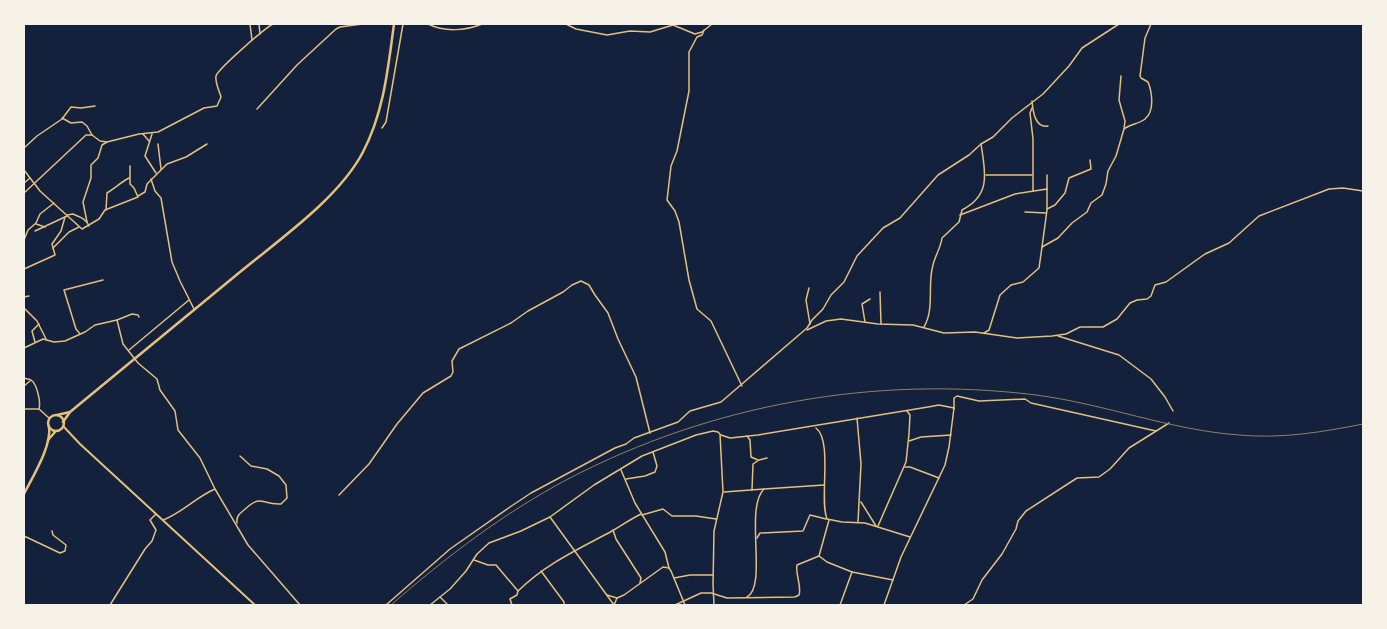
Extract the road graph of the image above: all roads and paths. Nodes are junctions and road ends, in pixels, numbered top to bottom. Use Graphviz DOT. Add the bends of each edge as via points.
graph roads {
  1 [pos="249,24"];
  2 [pos="259,24"];
  3 [pos="273,24"];
  4 [pos="283,24"];
  5 [pos="286,24"];
  6 [pos="304,24"];
  7 [pos="317,24"];
  8 [pos="362,24"];
  9 [pos="394,24"];
  10 [pos="403,24"];
  11 [pos="428,24"];
  12 [pos="482,24"];
  13 [pos="566,24"];
  14 [pos="712,24"];
  15 [pos="1119,24"];
  16 [pos="1151,24"];
  17 [pos="704,30"];
  18 [pos="260,34"];
  19 [pos="252,40"];
  20 [pos="1120,76"];
  21 [pos="1032,102"];
  22 [pos="95,106"];
  23 [pos="1032,108"];
  24 [pos="257,109"];
  25 [pos="62,118"];
  26 [pos="1048,126"];
  27 [pos="382,128"];
  28 [pos="1124,130"];
  29 [pos="153,133"];
  30 [pos="143,134"];
  31 [pos="92,135"];
  32 [pos="107,142"];
  33 [pos="150,142"];
  34 [pos="158,144"];
  35 [pos="207,144"];
  36 [pos="981,144"];
  37 [pos="24,148"];
  38 [pos="1090,160"];
  39 [pos="130,166"];
  40 [pos="161,169"];
  41 [pos="24,170"];
  42 [pos="156,173"];
  43 [pos="1032,175"];
  44 [pos="986,176"];
  45 [pos="1047,176"];
  46 [pos="30,178"];
  47 [pos="129,178"];
  48 [pos="152,179"];
  49 [pos="24,183"];
  50 [pos="33,184"];
  51 [pos="1047,189"];
  52 [pos="1033,190"];
  53 [pos="1363,192"];
  54 [pos="24,193"];
  55 [pos="138,196"];
  56 [pos="54,203"];
  57 [pos="1047,209"];
  58 [pos="106,210"];
  59 [pos="1025,212"];
  60 [pos="1046,213"];
  61 [pos="960,215"];
  62 [pos="67,216"];
  63 [pos="65,217"];
  64 [pos="87,222"];
  65 [pos="35,224"];
  66 [pos="89,226"];
  67 [pos="45,227"];
  68 [pos="79,228"];
  69 [pos="35,231"];
  70 [pos="24,240"];
  71 [pos="1042,247"];
  72 [pos="53,248"];
  73 [pos="24,269"];
  74 [pos="103,280"];
  75 [pos="809,288"];
  76 [pos="880,292"];
  77 [pos="29,296"];
  78 [pos="24,297"];
  79 [pos="870,299"];
  80 [pos="189,300"];
  81 [pos="24,308"];
  82 [pos="194,309"];
  83 [pos="139,316"];
  84 [pos="117,320"];
  85 [pos="865,322"];
  86 [pos="39,324"];
  87 [pos="810,324"];
  88 [pos="881,324"];
  89 [pos="924,327"];
  90 [pos="806,330"];
  91 [pos="984,333"];
  92 [pos="80,334"];
  93 [pos="1056,336"];
  94 [pos="46,339"];
  95 [pos="35,342"];
  96 [pos="24,348"];
  97 [pos="129,351"];
  98 [pos="134,359"];
  99 [pos="24,378"];
  100 [pos="31,380"];
  101 [pos="24,386"];
  102 [pos="742,386"];
  103 [pos="24,409"];
  104 [pos="39,409"];
  105 [pos="954,409"];
  106 [pos="907,411"];
  107 [pos="70,412"];
  108 [pos="1173,412"];
  109 [pos="57,415"];
  110 [pos="49,418"];
  111 [pos="856,418"];
  112 [pos="64,422"];
  113 [pos="1169,423"];
  114 [pos="49,426"];
  115 [pos="63,426"];
  116 [pos="815,427"];
  117 [pos="56,431"];
  118 [pos="1156,431"];
  119 [pos="650,432"];
  120 [pos="720,434"];
  121 [pos="951,435"];
  122 [pos="747,436"];
  123 [pos="48,440"];
  124 [pos="909,441"];
  125 [pos="653,451"];
  126 [pos="240,456"];
  127 [pos="767,458"];
  128 [pos="759,460"];
  129 [pos="904,467"];
  130 [pos="621,470"];
  131 [pos="939,478"];
  132 [pos="626,479"];
  133 [pos="824,485"];
  134 [pos="215,489"];
  135 [pos="764,489"];
  136 [pos="752,490"];
  137 [pos="723,492"];
  138 [pos="24,494"];
  139 [pos="339,495"];
  140 [pos="860,501"];
  141 [pos="156,514"];
  142 [pos="642,514"];
  143 [pos="550,517"];
  144 [pos="716,519"];
  145 [pos="163,520"];
  146 [pos="828,520"];
  147 [pos="858,522"];
  148 [pos="237,525"];
  149 [pos="877,526"];
  150 [pos="613,530"];
  151 [pos="52,531"];
  152 [pos="24,536"];
  153 [pos="910,537"];
  154 [pos="756,540"];
  155 [pos="573,550"];
  156 [pos="819,556"];
  157 [pos="474,560"];
  158 [pos="669,568"];
  159 [pos="541,571"];
  160 [pos="852,572"];
  161 [pos="713,575"];
  162 [pos="640,578"];
  163 [pos="674,578"];
  164 [pos="647,579"];
  165 [pos="893,580"];
  166 [pos="639,584"];
  167 [pos="518,590"];
  168 [pos="714,594"];
  169 [pos="607,595"];
  170 [pos="440,597"];
  171 [pos="617,598"];
  172 [pos="745,598"];
  173 [pos="683,601"];
  174 [pos="110,605"];
  175 [pos="255,605"];
  176 [pos="300,605"];
  177 [pos="386,605"];
  178 [pos="430,605"];
  179 [pos="448,605"];
  180 [pos="512,605"];
  181 [pos="564,605"];
  182 [pos="614,605"];
  183 [pos="675,605"];
  184 [pos="685,605"];
  185 [pos="714,605"];
  186 [pos="840,605"];
  187 [pos="884,605"];
  188 [pos="964,605"];
  1 -- 19 [label="street"];
  2 -- 18 [label="street"];
  3 -- 18 [label="street"];
  4 -- 5 [label="street"];
  6 -- 7 [label="street"];
  8 -- 24 [label="street" via="336,29 297,65"];
  9 -- 82 [label="highway" via="383,99 372,132 355,166 312,211"];
  10 -- 27 [label="street" via="386,122"];
  11 -- 12 [label="street" via="443,30 466,29"];
  13 -- 17 [label="street" via="576,29 604,35 626,31 650,32 673,25 692,33"];
  14 -- 17 [label="street"];
  15 -- 21 [label="street" via="1082,48 1063,73"];
  16 -- 28 [label="street" via="1145,38 1140,76 1148,83 1151,106 1146,117"];
  17 -- 102 [label="street" via="690,51 689,91 677,151 671,166 667,200 679,222 697,310 711,321"];
  18 -- 19 [label="street"];
  19 -- 29 [label="street" via="218,72 216,82 221,98 217,106 204,108 162,131"];
  20 -- 28 [label="street" via="1120,104 1125,121"];
  21 -- 23 [label="street"];
  21 -- 36 [label="street" via="993,137"];
  22 -- 25 [label="street" via="71,107"];
  23 -- 26 [label="street" via="1039,125"];
  23 -- 43 [label="street"];
  25 -- 31 [label="street" via="82,122"];
  25 -- 37 [label="street"];
  28 -- 71 [label="street" via="1108,171 1102,195 1058,238"];
  29 -- 30 [label="street"];
  29 -- 33 [label="street"];
  30 -- 32 [label="street"];
  30 -- 33 [label="street"];
  31 -- 32 [label="street" via="100,141"];
  31 -- 50 [label="street" via="86,135 79,140"];
  32 -- 64 [label="street" via="91,165 91,178 83,202"];
  33 -- 42 [label="street" via="145,156"];
  34 -- 40 [label="street"];
  35 -- 40 [label="street"];
  36 -- 44 [label="street"];
  36 -- 87 [label="street" via="938,175 900,218 883,228 857,256 844,282"];
  38 -- 57 [label="street" via="1091,170 1069,178 1065,193 1055,205"];
  39 -- 47 [label="street"];
  40 -- 42 [label="street"];
  41 -- 46 [label="street"];
  42 -- 48 [label="street"];
  43 -- 44 [label="street"];
  43 -- 52 [label="street"];
  44 -- 61 [label="street" via="976,201 962,210"];
  45 -- 51 [label="street"];
  46 -- 49 [label="street"];
  46 -- 50 [label="street"];
  47 -- 55 [label="street"];
  47 -- 58 [label="street" via="107,193"];
  48 -- 55 [label="street" via="146,184 145,192"];
  48 -- 80 [label="street" via="161,198 172,262"];
  50 -- 54 [label="street"];
  50 -- 56 [label="street"];
  51 -- 52 [label="street"];
  51 -- 57 [label="street"];
  52 -- 61 [label="street" via="1006,197"];
  53 -- 93 [label="street" via="1343,188 1327,190 1259,216 1222,247 1205,254 1166,282 1155,285 1148,298 1130,303 1117,319 1100,328 1080,327 1070,333"];
  55 -- 58 [label="street"];
  56 -- 62 [label="street"];
  56 -- 65 [label="street" via="40,214"];
  57 -- 60 [label="street"];
  58 -- 66 [label="street"];
  59 -- 60 [label="street"];
  60 -- 71 [label="street"];
  61 -- 89 [label="street" via="959,222 942,238 942,244 932,265 930,310"];
  62 -- 63 [label="street"];
  62 -- 64 [label="street" via="73,214"];
  62 -- 68 [label="street"];
  63 -- 67 [label="street"];
  63 -- 72 [label="street" via="61,231 52,244"];
  64 -- 66 [label="street"];
  65 -- 67 [label="street"];
  65 -- 70 [label="street" via="28,230"];
  66 -- 68 [label="street"];
  67 -- 69 [label="street"];
  68 -- 72 [label="street" via="68,232"];
  71 -- 91 [label="street" via="1040,268 1023,282 1011,285 1002,294 989,330"];
  72 -- 73 [label="street" via="55,255"];
  74 -- 92 [label="street" via="64,290 74,325"];
  75 -- 87 [label="street" via="806,300"];
  76 -- 88 [label="street"];
  77 -- 78 [label="street"];
  79 -- 85 [label="street" via="862,304"];
  80 -- 82 [label="street"];
  80 -- 97 [label="street"];
  81 -- 86 [label="street"];
  82 -- 98 [label="highway"];
  83 -- 84 [label="street" via="132,314"];
  84 -- 92 [label="street" via="95,324"];
  84 -- 97 [label="street" via="121,339"];
  85 -- 88 [label="street"];
  85 -- 90 [label="street" via="830,320"];
  86 -- 94 [label="street"];
  86 -- 95 [label="street" via="32,331"];
  87 -- 90 [label="street"];
  88 -- 89 [label="street"];
  89 -- 91 [label="street" via="944,333"];
  90 -- 102 [label="street"];
  91 -- 93 [label="street" via="1017,338"];
  92 -- 94 [label="street" via="58,342"];
  93 -- 108 [label="street" via="1119,355 1151,379"];
  94 -- 95 [label="street"];
  95 -- 96 [label="street"];
  97 -- 98 [label="street"];
  98 -- 107 [label="highway"];
  98 -- 134 [label="street" via="157,379 160,390 175,411 178,430 200,458"];
  99 -- 100 [label="street"];
  100 -- 101 [label="street"];
  100 -- 104 [label="street" via="40,402"];
  102 -- 119 [label="street" via="721,402 690,411 678,422"];
  103 -- 104 [label="street"];
  104 -- 110 [label="street"];
  105 -- 106 [label="street" via="938,406"];
  105 -- 118 [label="street" via="954,398 957,396 978,401 1024,399 1131,427"];
  105 -- 121 [label="street"];
  106 -- 111 [label="street"];
  106 -- 124 [label="street" via="910,415"];
  107 -- 109 [label="highway"];
  107 -- 112 [label="highway"];
  109 -- 110 [label="highway"];
  109 -- 112 [label="highway"];
  110 -- 114 [label="highway"];
  111 -- 116 [label="street"];
  111 -- 140 [label="street" via="860,450"];
  112 -- 115 [label="highway"];
  113 -- 118 [label="street"];
  114 -- 117 [label="highway"];
  114 -- 123 [label="highway"];
  115 -- 117 [label="highway"];
  115 -- 141 [label="main road"];
  116 -- 122 [label="street"];
  116 -- 133 [label="street" via="820,432 824,454"];
  117 -- 123 [label="highway"];
  118 -- 188 [label="street" via="1129,448 1112,468 1098,477 1077,478 1026,511 1018,521 1002,554 982,580 973,599"];
  119 -- 139 [label="street" via="636,377 608,313 590,286 581,281 527,311 511,323 459,349 452,361 451,376 423,394 397,424 370,463"];
  119 -- 177 [label="street" via="634,438 516,502 450,549"];
  120 -- 122 [label="street" via="730,438"];
  120 -- 125 [label="street" via="716,431 701,433"];
  120 -- 137 [label="street"];
  121 -- 124 [label="street" via="921,437"];
  121 -- 131 [label="street" via="947,459"];
  122 -- 128 [label="street" via="750,440 751,456"];
  123 -- 138 [label="highway"];
  124 -- 129 [label="street"];
  125 -- 130 [label="street"];
  125 -- 132 [label="street" via="657,466 655,472"];
  126 -- 148 [label="street" via="251,466 267,469 279,476 286,485 287,498 281,504 262,500 251,502 236,518"];
  127 -- 128 [label="street"];
  128 -- 136 [label="street" via="753,464"];
  129 -- 131 [label="street"];
  129 -- 149 [label="street"];
  130 -- 132 [label="street"];
  130 -- 143 [label="street" via="594,485"];
  131 -- 153 [label="street"];
  132 -- 142 [label="street" via="631,495"];
  133 -- 135 [label="street"];
  133 -- 146 [label="street"];
  134 -- 145 [label="street"];
  134 -- 148 [label="street"];
  135 -- 136 [label="street"];
  135 -- 154 [label="street" via="760,492 756,510"];
  136 -- 137 [label="street"];
  137 -- 144 [label="street"];
  140 -- 147 [label="street"];
  140 -- 149 [label="street"];
  141 -- 145 [label="main road"];
  141 -- 174 [label="street" via="150,520 156,530 152,541"];
  142 -- 144 [label="street" via="663,510 672,516"];
  142 -- 150 [label="street"];
  142 -- 158 [label="street" via="665,552"];
  143 -- 155 [label="street"];
  143 -- 157 [label="street" via="489,543"];
  144 -- 161 [label="street"];
  145 -- 175 [label="main road"];
  146 -- 147 [label="street"];
  146 -- 154 [label="street" via="810,514 803,531 760,533"];
  146 -- 156 [label="street"];
  147 -- 149 [label="street"];
  148 -- 176 [label="street" via="248,545"];
  149 -- 153 [label="street"];
  150 -- 155 [label="street"];
  150 -- 162 [label="street"];
  151 -- 152 [label="street" via="53,535 66,544 65,551 60,552"];
  153 -- 165 [label="street"];
  154 -- 172 [label="street" via="754,589 752,594"];
  155 -- 159 [label="street"];
  155 -- 169 [label="street"];
  156 -- 160 [label="street"];
  156 -- 172 [label="street" via="797,565 800,591 798,596"];
  157 -- 167 [label="street" via="496,565"];
  157 -- 170 [label="street" via="455,584"];
  158 -- 163 [label="street"];
  158 -- 164 [label="street" via="661,567"];
  159 -- 167 [label="street"];
  159 -- 181 [label="street"];
  160 -- 165 [label="street"];
  160 -- 186 [label="street"];
  161 -- 163 [label="street"];
  161 -- 168 [label="street"];
  162 -- 164 [label="street"];
  162 -- 166 [label="street"];
  163 -- 173 [label="street"];
  164 -- 166 [label="street"];
  165 -- 187 [label="street"];
  166 -- 171 [label="street"];
  167 -- 180 [label="street" via="517,595 509,600"];
  168 -- 172 [label="street" via="727,598"];
  168 -- 173 [label="street" via="701,593"];
  168 -- 185 [label="street"];
  169 -- 171 [label="street"];
  169 -- 182 [label="street"];
  170 -- 178 [label="street"];
  170 -- 179 [label="street"];
  171 -- 182 [label="street"];
  173 -- 183 [label="street"];
  173 -- 184 [label="street"];
}
